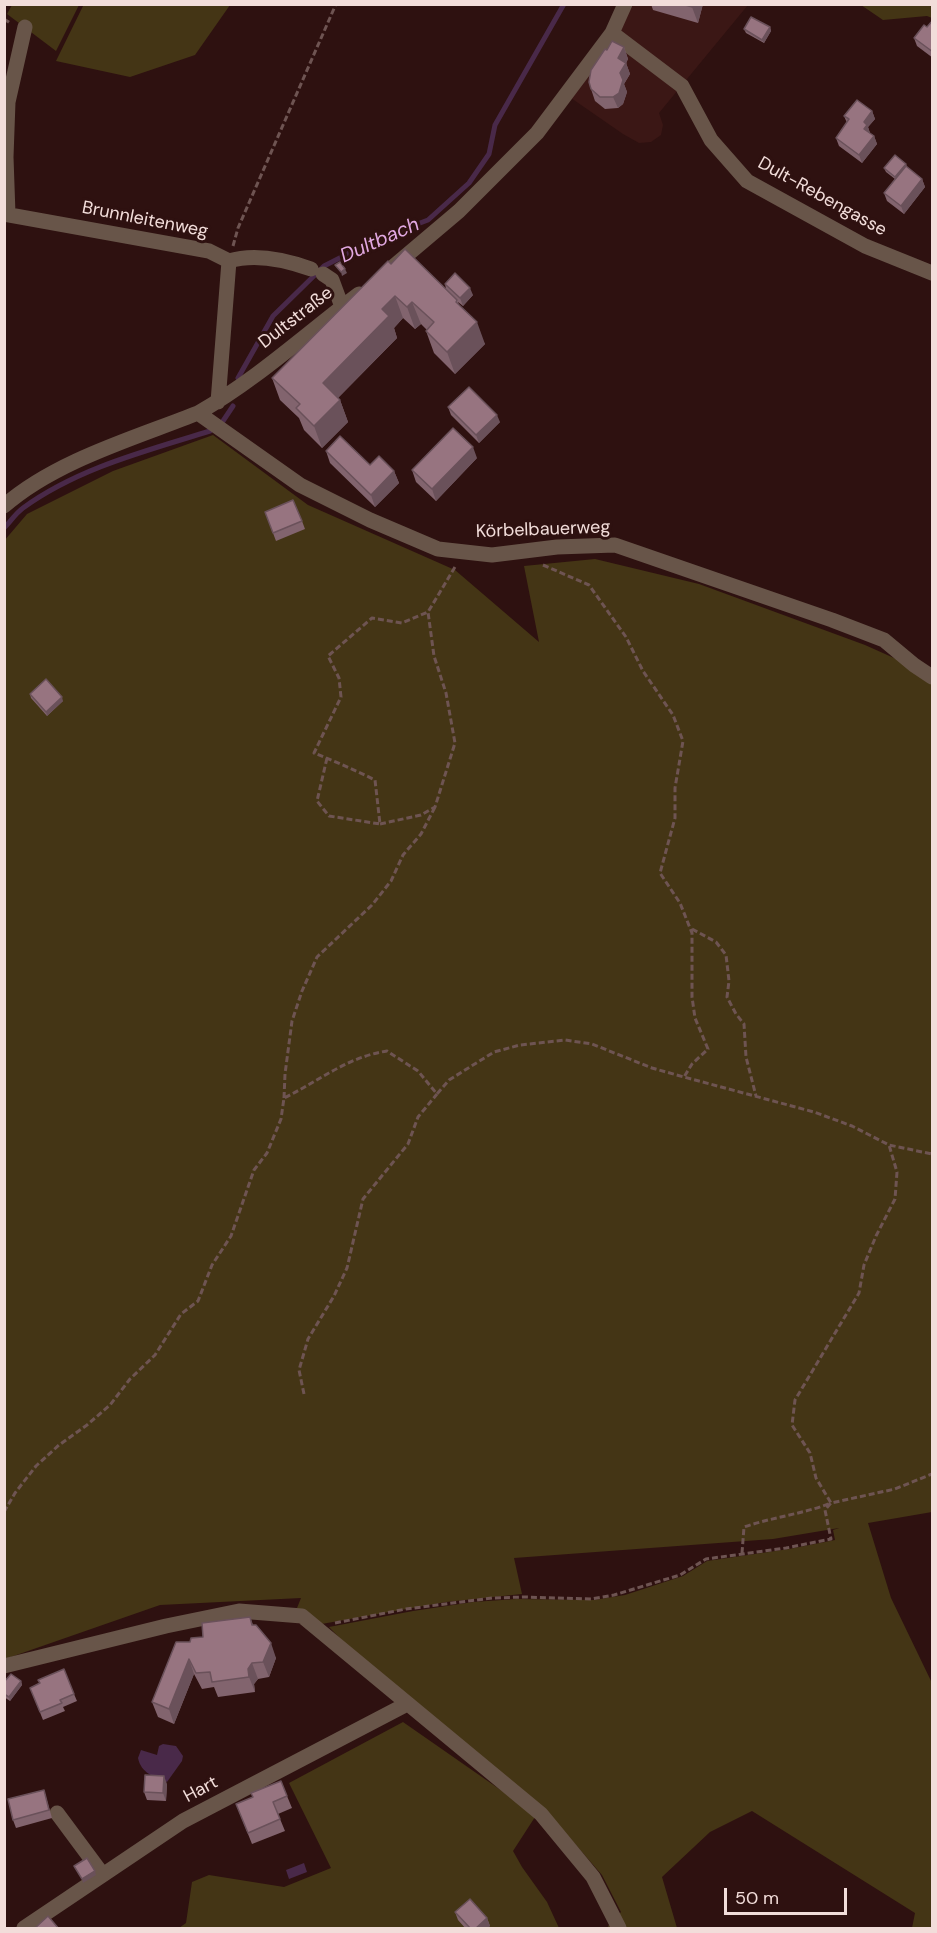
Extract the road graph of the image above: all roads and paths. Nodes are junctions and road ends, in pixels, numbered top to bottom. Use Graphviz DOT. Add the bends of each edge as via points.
graph roads {
  1 [pos="336,4"];
  2 [pos="625,4"];
  3 [pos="25,27"];
  4 [pos="612,33"];
  5 [pos="6,214"];
  6 [pos="229,261"];
  7 [pos="933,273"];
  8 [pos="322,274"];
  9 [pos="383,275"];
  10 [pos="367,288"];
  11 [pos="342,307"];
  12 [pos="218,402"];
  13 [pos="198,413"];
  14 [pos="4,506"];
  15 [pos="438,549"];
  16 [pos="541,564"];
  17 [pos="428,612"];
  18 [pos="933,677"];
  19 [pos="327,758"];
  20 [pos="435,807"];
  21 [pos="380,824"];
  22 [pos="690,928"];
  23 [pos="684,1077"];
  24 [pos="437,1094"];
  25 [pos="756,1096"];
  26 [pos="284,1098"];
  27 [pos="889,1145"];
  28 [pos="933,1154"];
  29 [pos="304,1394"];
  30 [pos="933,1474"];
  31 [pos="831,1503"];
  32 [pos="4,1512"];
  33 [pos="742,1554"];
  34 [pos="315,1628"];
  35 [pos="4,1666"];
  36 [pos="407,1704"];
  37 [pos="267,1777"];
  38 [pos="275,1795"];
  39 [pos="57,1813"];
  40 [pos="103,1875"];
  41 [pos="24,1929"];
  42 [pos="619,1929"];
  1 -- 6 [label="path" via="238,228"];
  2 -- 4 [label="street"];
  3 -- 5 [label="street" via="8,102"];
  4 -- 7 [label="street, Dult-Rebengasse" via="682,86 711,140 747,181 865,246"];
  4 -- 9 [label="street" via="537,134 459,211"];
  5 -- 6 [label="street, Brunnleitenweg" via="209,251"];
  6 -- 8 [label="street, Brunnleitenweg" via="243,257 289,261"];
  6 -- 12 [label="street"];
  8 -- 10 [label="street, Brunnleitenweg" via="347,286"];
  8 -- 11 [label="street"];
  10 -- 11 [label="street, Dultstraße"];
  11 -- 12 [label="street, Dultstraße"];
  12 -- 13 [label="street, Dultstraße"];
  13 -- 14 [label="street, Dultstraße" via="66,466 23,490"];
  13 -- 15 [label="street, Körbelbauerweg" via="300,484"];
  15 -- 17 [label="path" via="458,562"];
  15 -- 18 [label="street, Körbelbauerweg" via="492,555 615,545 885,640"];
  16 -- 22 [label="path" via="589,585 673,715 683,741 675,788 675,818 660,873 680,903"];
  17 -- 19 [label="path" via="402,623 372,618 328,656 339,678 341,697 314,753"];
  17 -- 20 [label="path" via="434,656 455,743"];
  19 -- 21 [label="path" via="375,780"];
  19 -- 21 [label="path" via="317,801 329,816"];
  20 -- 21 [label="path" via="420,815"];
  20 -- 26 [label="path" via="421,834 403,855 391,882 317,957 292,1021"];
  22 -- 23 [label="path" via="695,1018 708,1049"];
  22 -- 25 [label="path" via="716,942 726,955 728,997 744,1024 746,1057"];
  23 -- 24 [label="path" via="592,1044 565,1040 520,1045 494,1053 449,1080"];
  23 -- 25 [label="path"];
  24 -- 26 [label="path" via="417,1071 387,1051 352,1060"];
  24 -- 29 [label="path" via="418,1117 408,1144 363,1199 347,1268 309,1339 299,1370"];
  25 -- 27 [label="path" via="814,1112"];
  26 -- 32 [label="path" via="281,1119 267,1153 254,1170 231,1236 212,1265 198,1301 181,1314 155,1355 110,1405 36,1466"];
  27 -- 28 [label="path"];
  27 -- 31 [label="path" via="897,1172 895,1199 864,1265 859,1293 795,1401 792,1425 810,1453 816,1478"];
  30 -- 31 [label="path" via="895,1489"];
  31 -- 33 [label="path" via="744,1527"];
  31 -- 33 [label="path" via="825,1510 831,1539"];
  33 -- 34 [label="path" via="706,1559 680,1575 606,1597 492,1598 406,1609"];
  34 -- 35 [label="street" via="302,1616 239,1611"];
  34 -- 36 [label="street"];
  36 -- 37 [label="street, Hart"];
  36 -- 42 [label="street" via="541,1814 593,1877"];
  37 -- 38 [label="street"];
  37 -- 40 [label="street, Hart" via="183,1821"];
  39 -- 40 [label="street"];
  40 -- 41 [label="street, Hart"];
}
